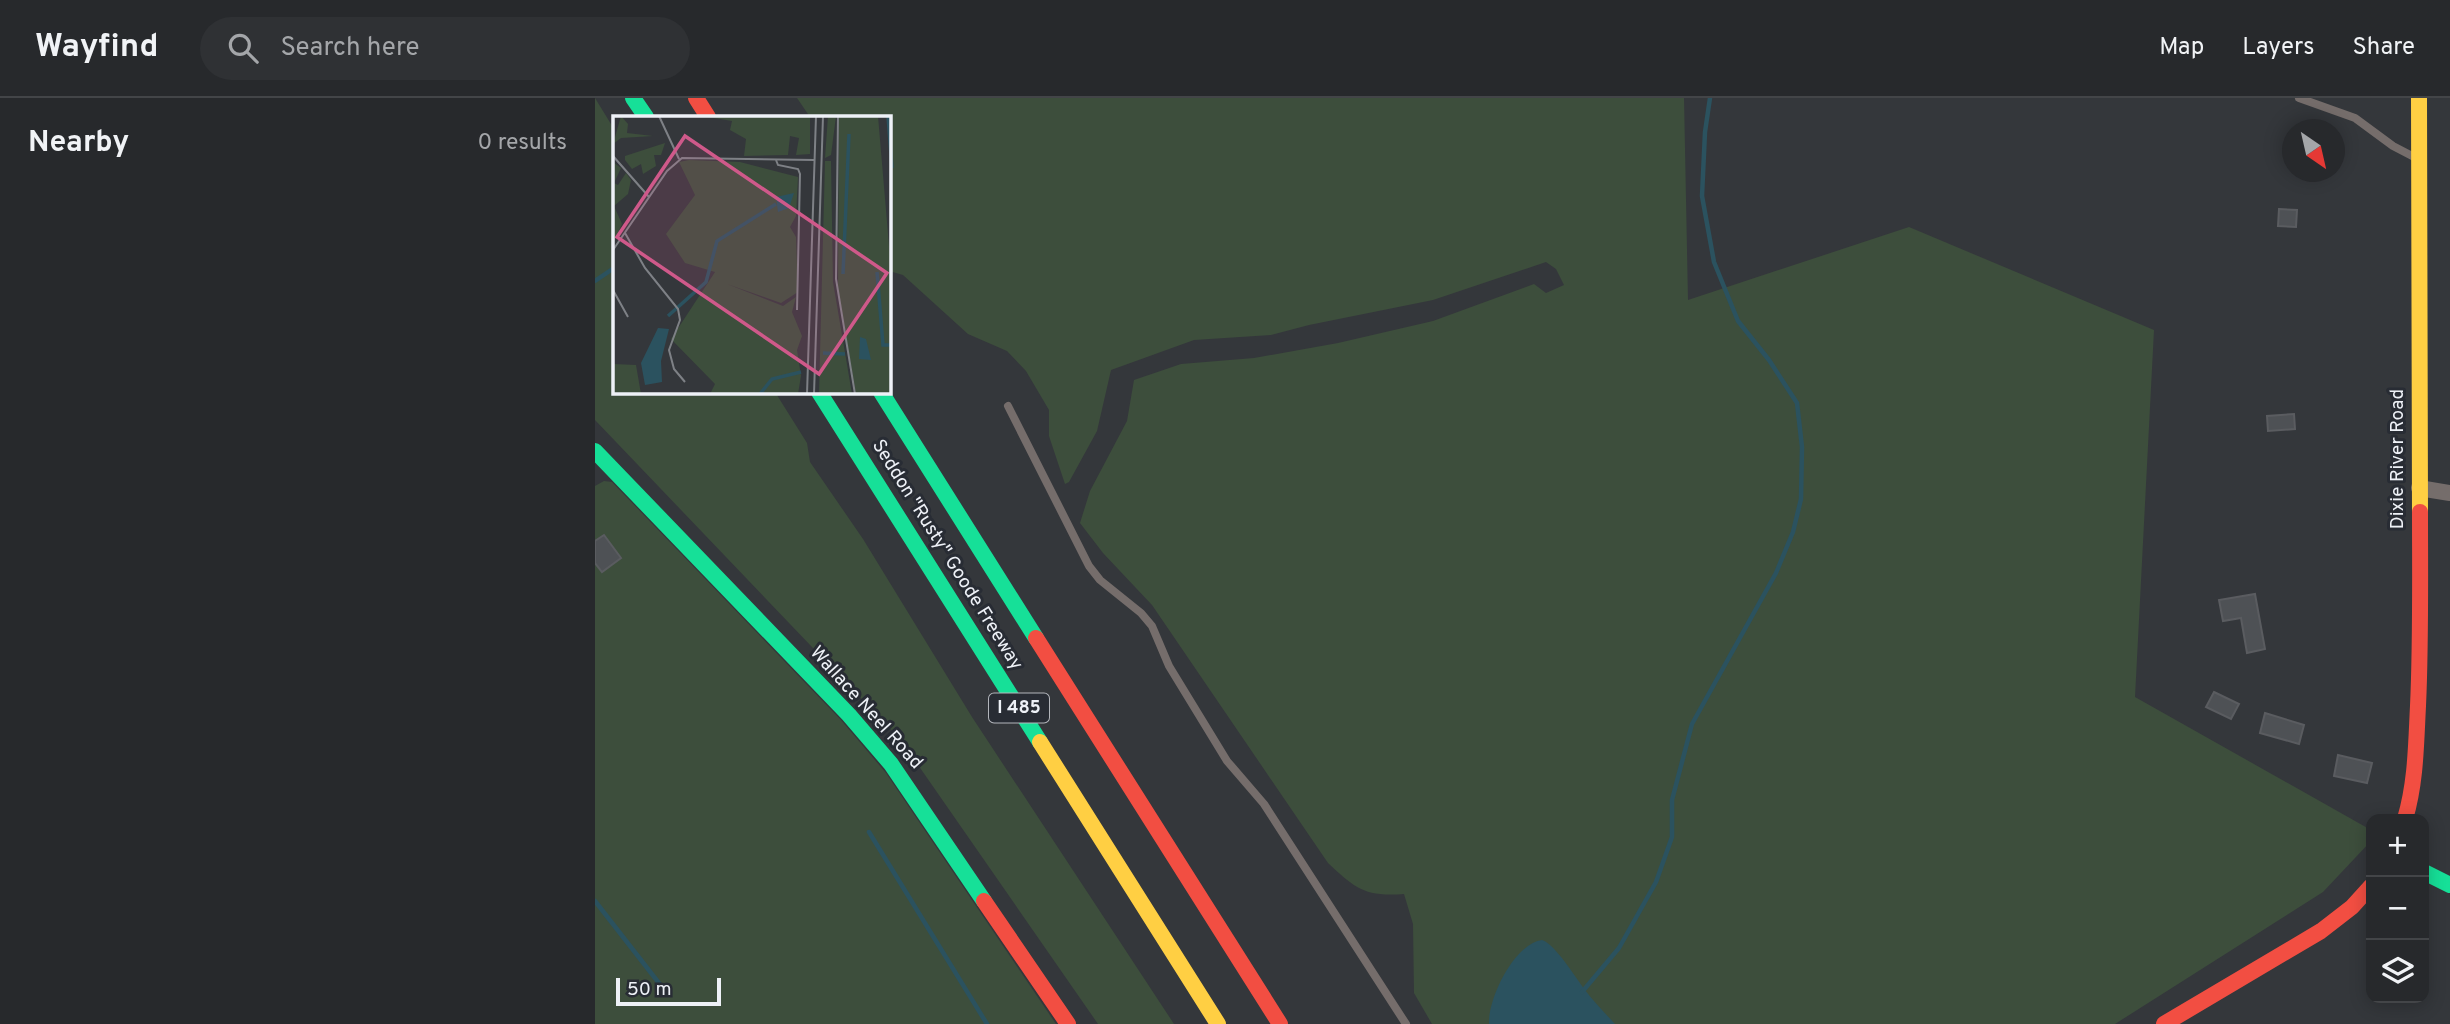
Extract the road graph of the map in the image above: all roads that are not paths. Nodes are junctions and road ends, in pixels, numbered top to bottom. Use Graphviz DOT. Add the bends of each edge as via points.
graph roads {
  1 [pos="633,98"];
  2 [pos="696,98"];
  3 [pos="2299,98"];
  4 [pos="2419,98"];
  5 [pos="645,116"];
  6 [pos="707,116"];
  7 [pos="2419,159"];
  8 [pos="820,394"];
  9 [pos="882,394"];
  10 [pos="1008,406"];
  11 [pos="595,451"];
  12 [pos="2419,488"];
  13 [pos="2450,493"];
  14 [pos="2406,814"];
  15 [pos="2429,874"];
  16 [pos="2450,885"];
  17 [pos="2366,892"];
  18 [pos="1067,1024"];
  19 [pos="1218,1024"];
  20 [pos="1280,1024"];
  21 [pos="1406,1024"];
  22 [pos="2164,1024"];
  1 -- 5 [label="main road"];
  2 -- 6 [label="main road"];
  3 -- 7 [label="lane" via="2355,118"];
  4 -- 7 [label="main road, Dixie River Road"];
  7 -- 12 [label="main road, Dixie River Road"];
  8 -- 19 [label="main road, Seddon \"Rusty\" Goode Freeway / I 485"];
  9 -- 20 [label="main road, Seddon \"Rusty\" Goode Freeway / I 485"];
  10 -- 21 [label="lane" via="1089,566 1152,626 1169,666 1227,761 1264,804"];
  11 -- 18 [label="main road, Wallace Neel Road" via="883,754"];
  12 -- 13 [label="street"];
  12 -- 14 [label="main road, Dixie River Road" via="2418,725"];
  15 -- 16 [label="main road"];
  17 -- 22 [label="main road" via="2321,931"];
}
